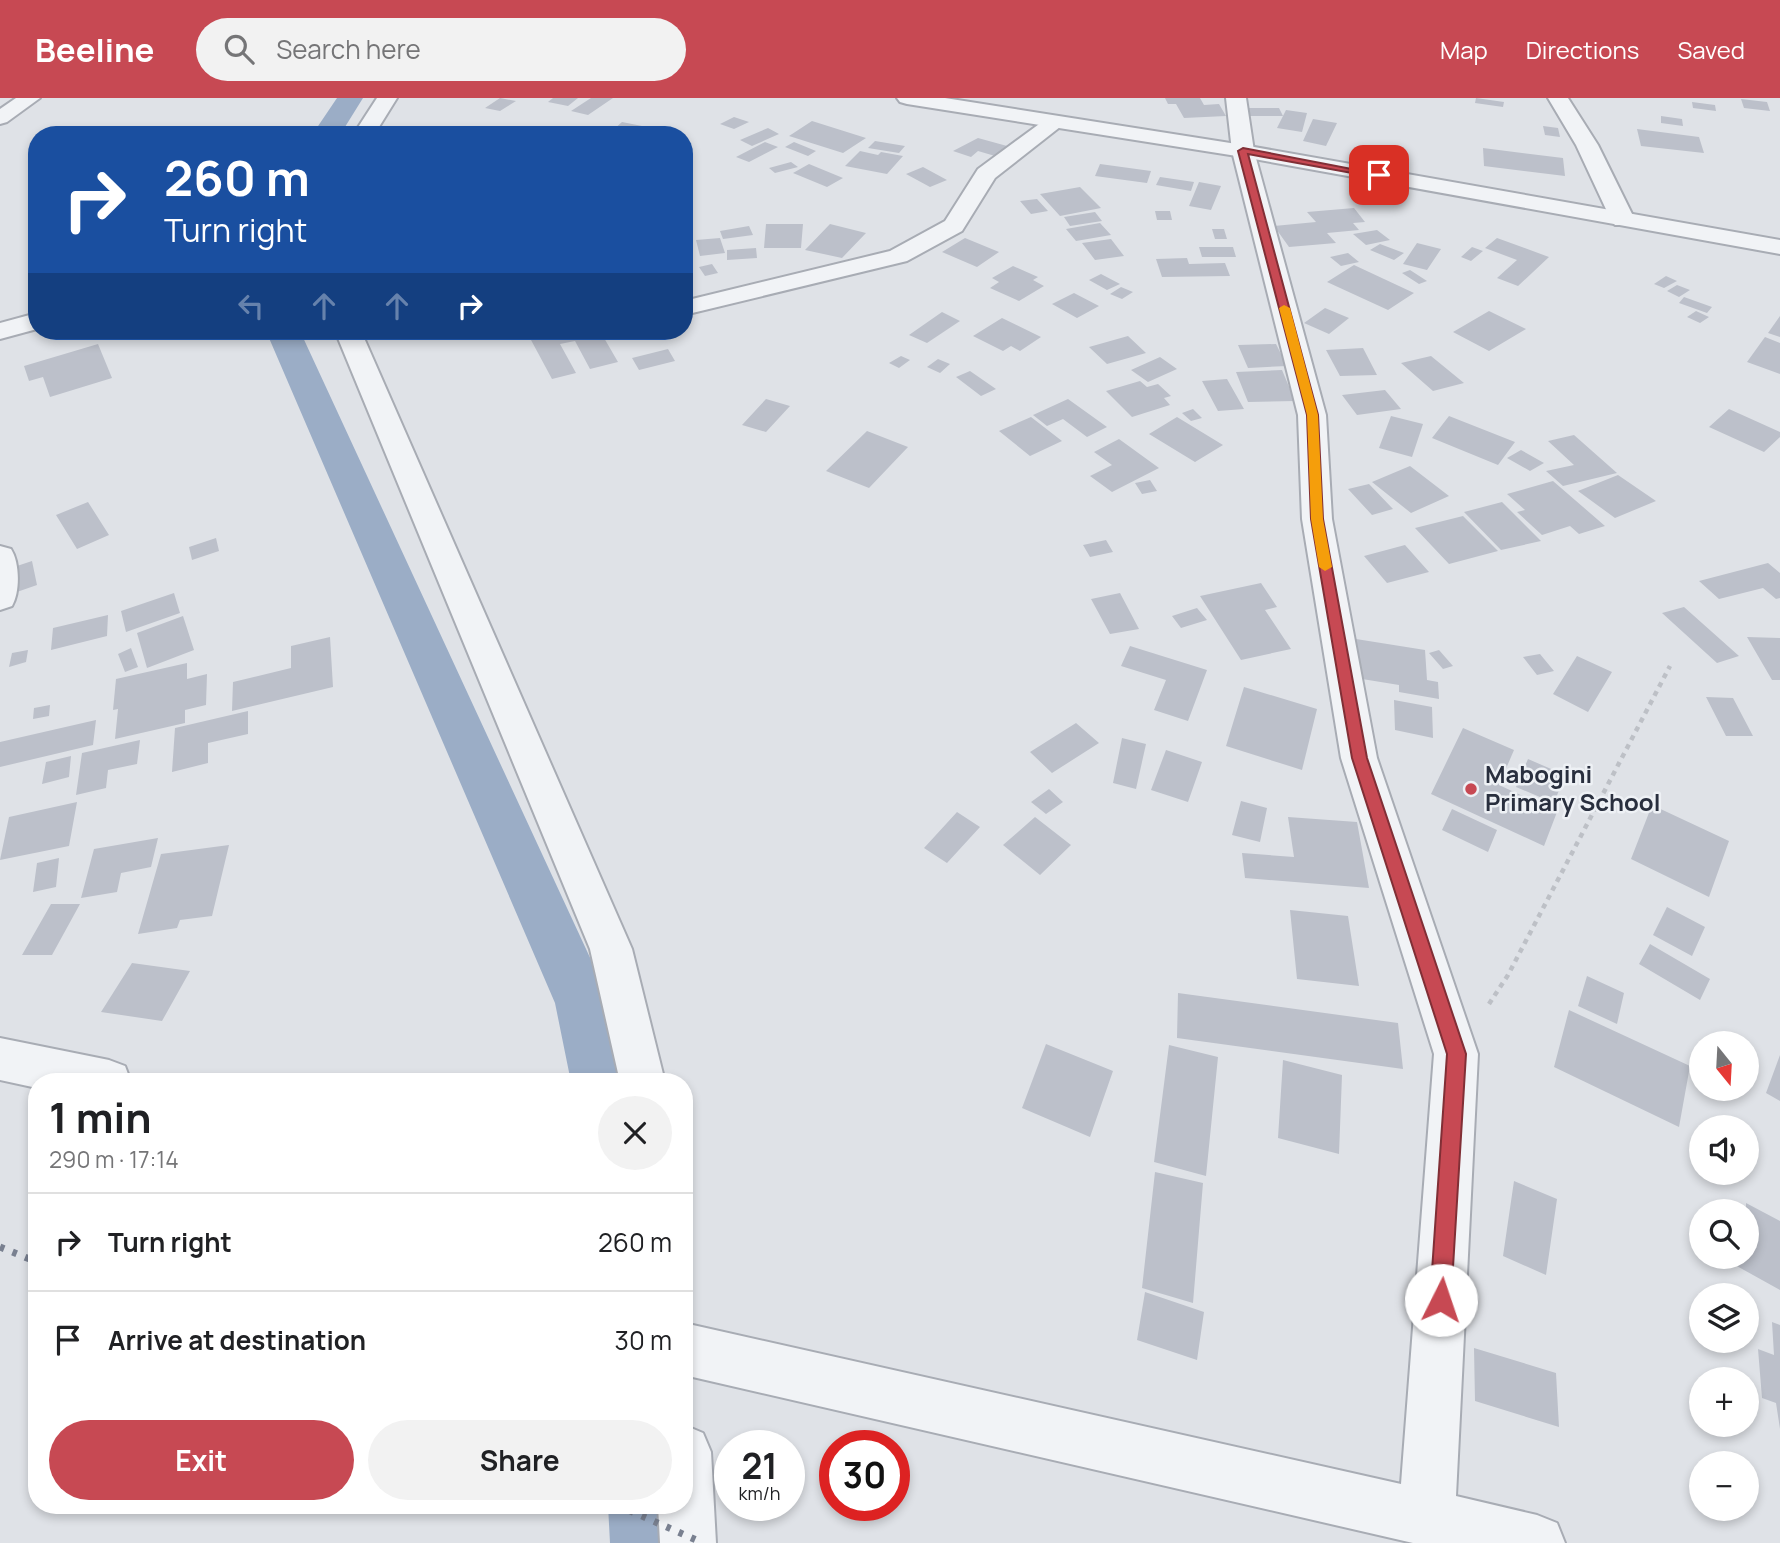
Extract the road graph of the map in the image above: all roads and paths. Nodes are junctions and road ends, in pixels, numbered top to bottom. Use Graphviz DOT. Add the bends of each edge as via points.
graph roads {
  1 [pos="387,98"];
  2 [pos="906,98"];
  3 [pos="1236,98"];
  4 [pos="1558,98"];
  5 [pos="30,99"];
  6 [pos="0,118"];
  7 [pos="1053,123"];
  8 [pos="369,126"];
  9 [pos="1243,151"];
  10 [pos="1623,220"];
  11 [pos="1780,247"];
  12 [pos="693,307"];
  13 [pos="28,323"];
  14 [pos="0,331"];
  15 [pos="352,340"];
  16 [pos="0,557"];
  17 [pos="0,598"];
  18 [pos="1670,666"];
  19 [pos="1456,1054"];
  20 [pos="0,1059"];
  21 [pos="66,1073"];
  22 [pos="641,1073"];
  23 [pos="693,1351"];
  24 [pos="687,1514"];
  25 [pos="1427,1518"];
  26 [pos="688,1543"];
  27 [pos="1537,1543"];
  1 -- 8 [label="street"];
  2 -- 7 [label="street"];
  3 -- 9 [label="street"];
  4 -- 10 [label="street"];
  5 -- 6 [label="street"];
  7 -- 9 [label="street"];
  7 -- 12 [label="street" via="986,174 954,226 898,256"];
  9 -- 10 [label="street"];
  9 -- 19 [label="street" via="1312,415 1317,519 1359,758"];
  10 -- 11 [label="street"];
  13 -- 14 [label="street"];
  15 -- 22 [label="street" via="611,948"];
  16 -- 17 [label="street"];
  18 -- 19 [label="path" via="1508,975"];
  19 -- 25 [label="street"];
  20 -- 21 [label="street"];
  23 -- 25 [label="street"];
  24 -- 26 [label="street"];
  25 -- 27 [label="street"];
}
